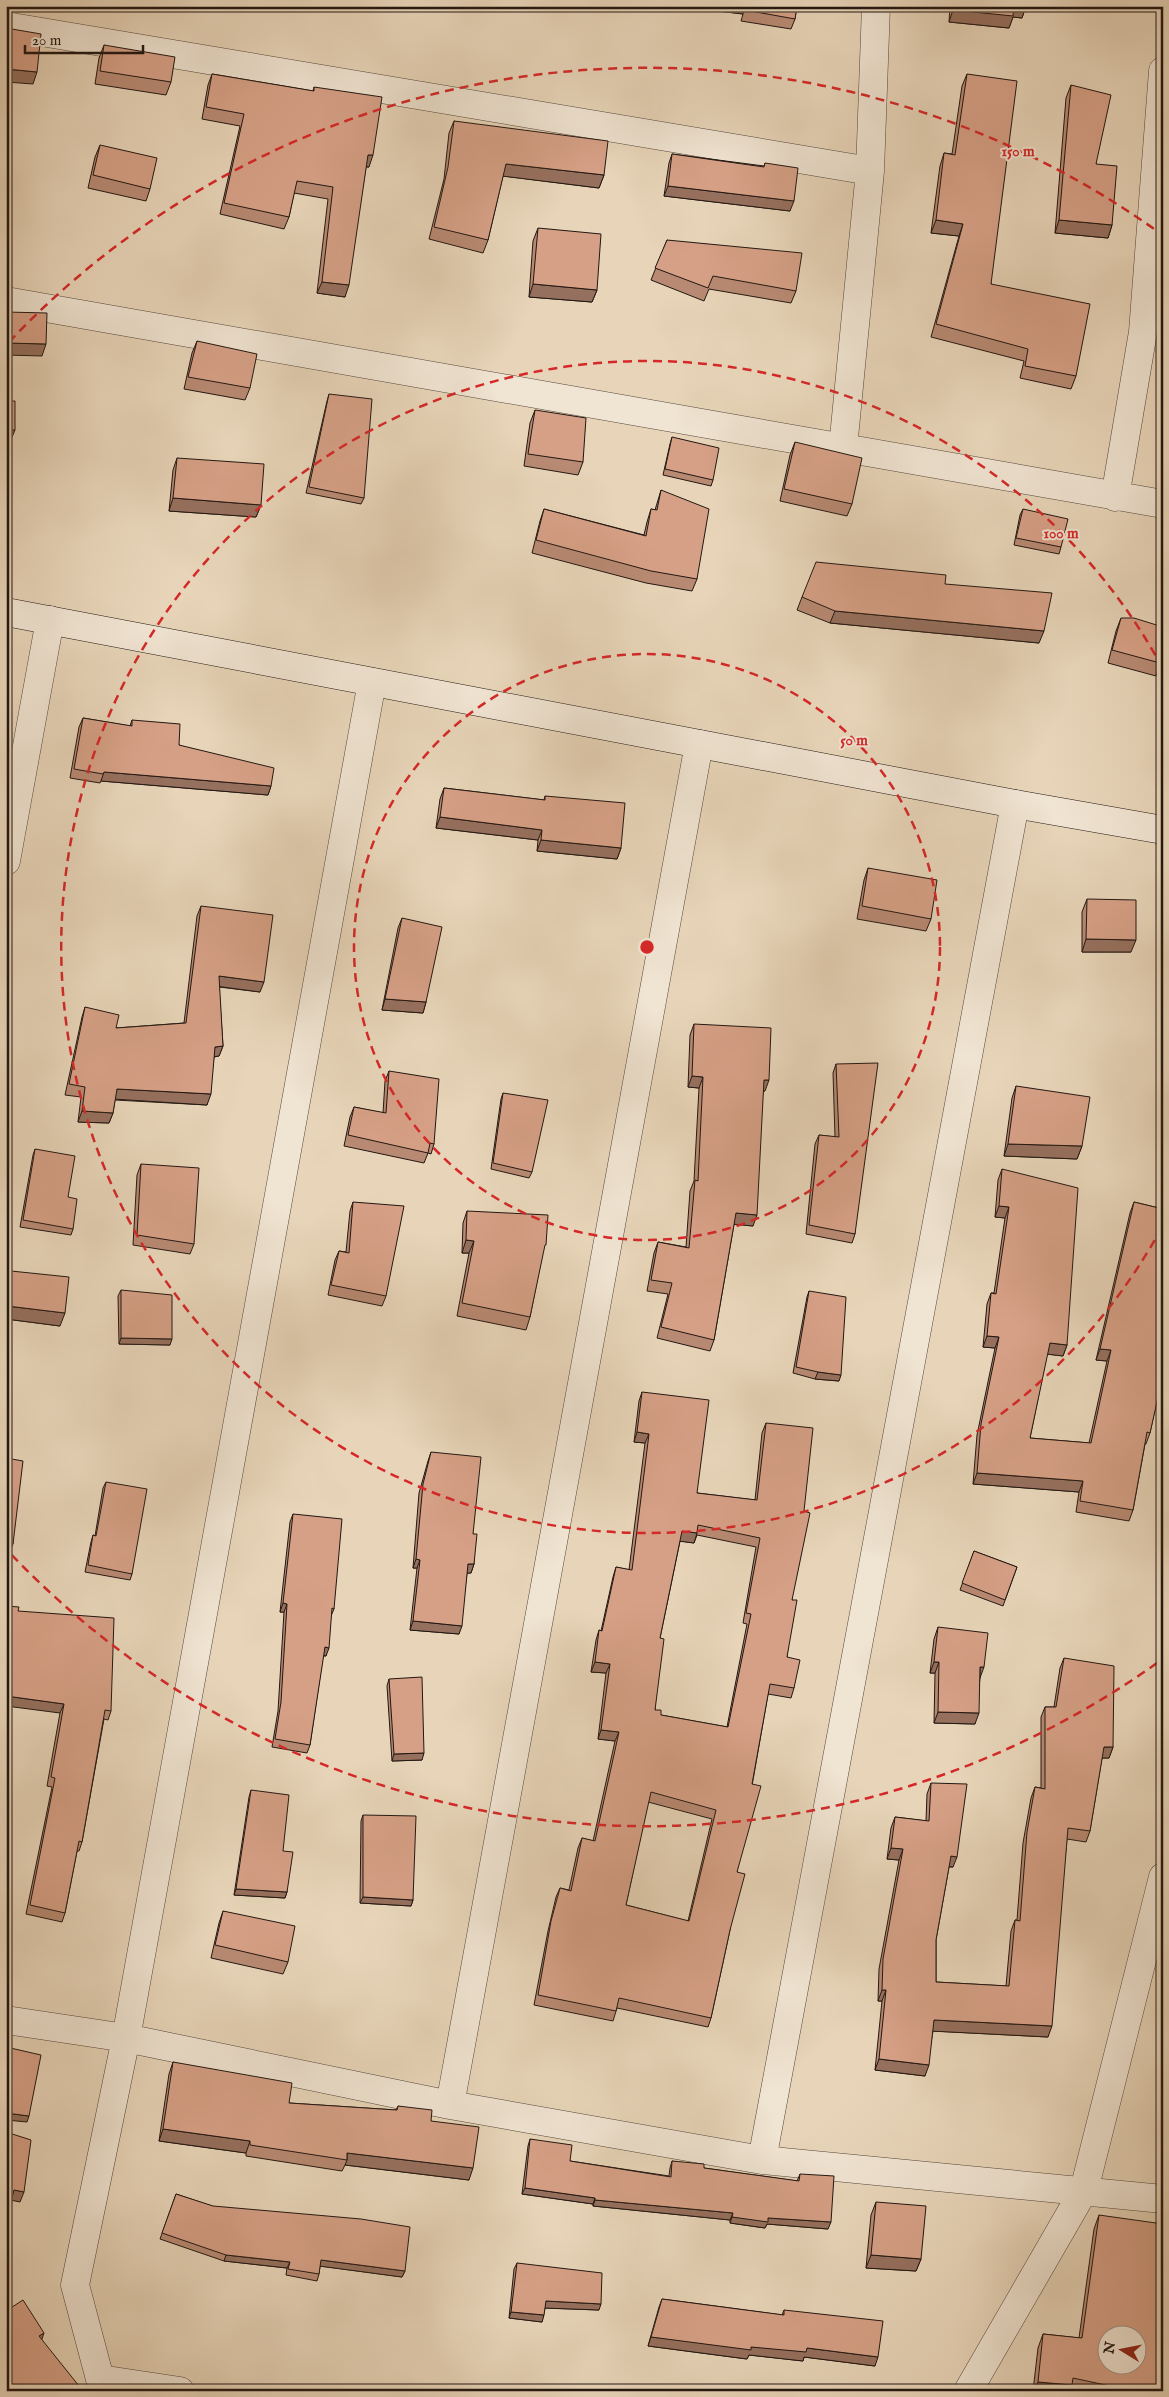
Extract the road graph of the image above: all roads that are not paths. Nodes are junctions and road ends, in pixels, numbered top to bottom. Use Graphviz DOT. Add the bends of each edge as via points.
graph roads {
  1 [pos="876,6"];
  2 [pos="6,26"];
  3 [pos="1163,71"];
  4 [pos="870,171"];
  5 [pos="6,301"];
  6 [pos="843,448"];
  7 [pos="1115,496"];
  8 [pos="1163,504"];
  9 [pos="6,612"];
  10 [pos="50,620"];
  11 [pos="372,682"];
  12 [pos="699,744"];
  13 [pos="1015,804"];
  14 [pos="1163,830"];
  15 [pos="6,861"];
  16 [pos="1163,1877"];
  17 [pos="6,2020"];
  18 [pos="126,2038"];
  19 [pos="450,2104"];
  20 [pos="762,2160"];
  21 [pos="1084,2190"];
  22 [pos="1163,2199"];
  23 [pos="180,2391"];
  24 [pos="968,2391"];
  1 -- 4 [label="street"];
  2 -- 4 [label="street"];
  3 -- 7 [label="street" via="1143,332"];
  4 -- 6 [label="street"];
  5 -- 6 [label="street"];
  6 -- 7 [label="street"];
  7 -- 8 [label="street"];
  9 -- 10 [label="street"];
  10 -- 11 [label="street"];
  10 -- 15 [label="street"];
  11 -- 12 [label="street"];
  11 -- 18 [label="street"];
  12 -- 13 [label="street"];
  12 -- 19 [label="street"];
  13 -- 14 [label="street"];
  13 -- 20 [label="street"];
  16 -- 21 [label="street"];
  17 -- 18 [label="street"];
  18 -- 19 [label="street"];
  18 -- 23 [label="street" via="75,2285 100,2379"];
  19 -- 20 [label="street"];
  20 -- 21 [label="street"];
  21 -- 22 [label="street"];
  21 -- 24 [label="street"];
}
